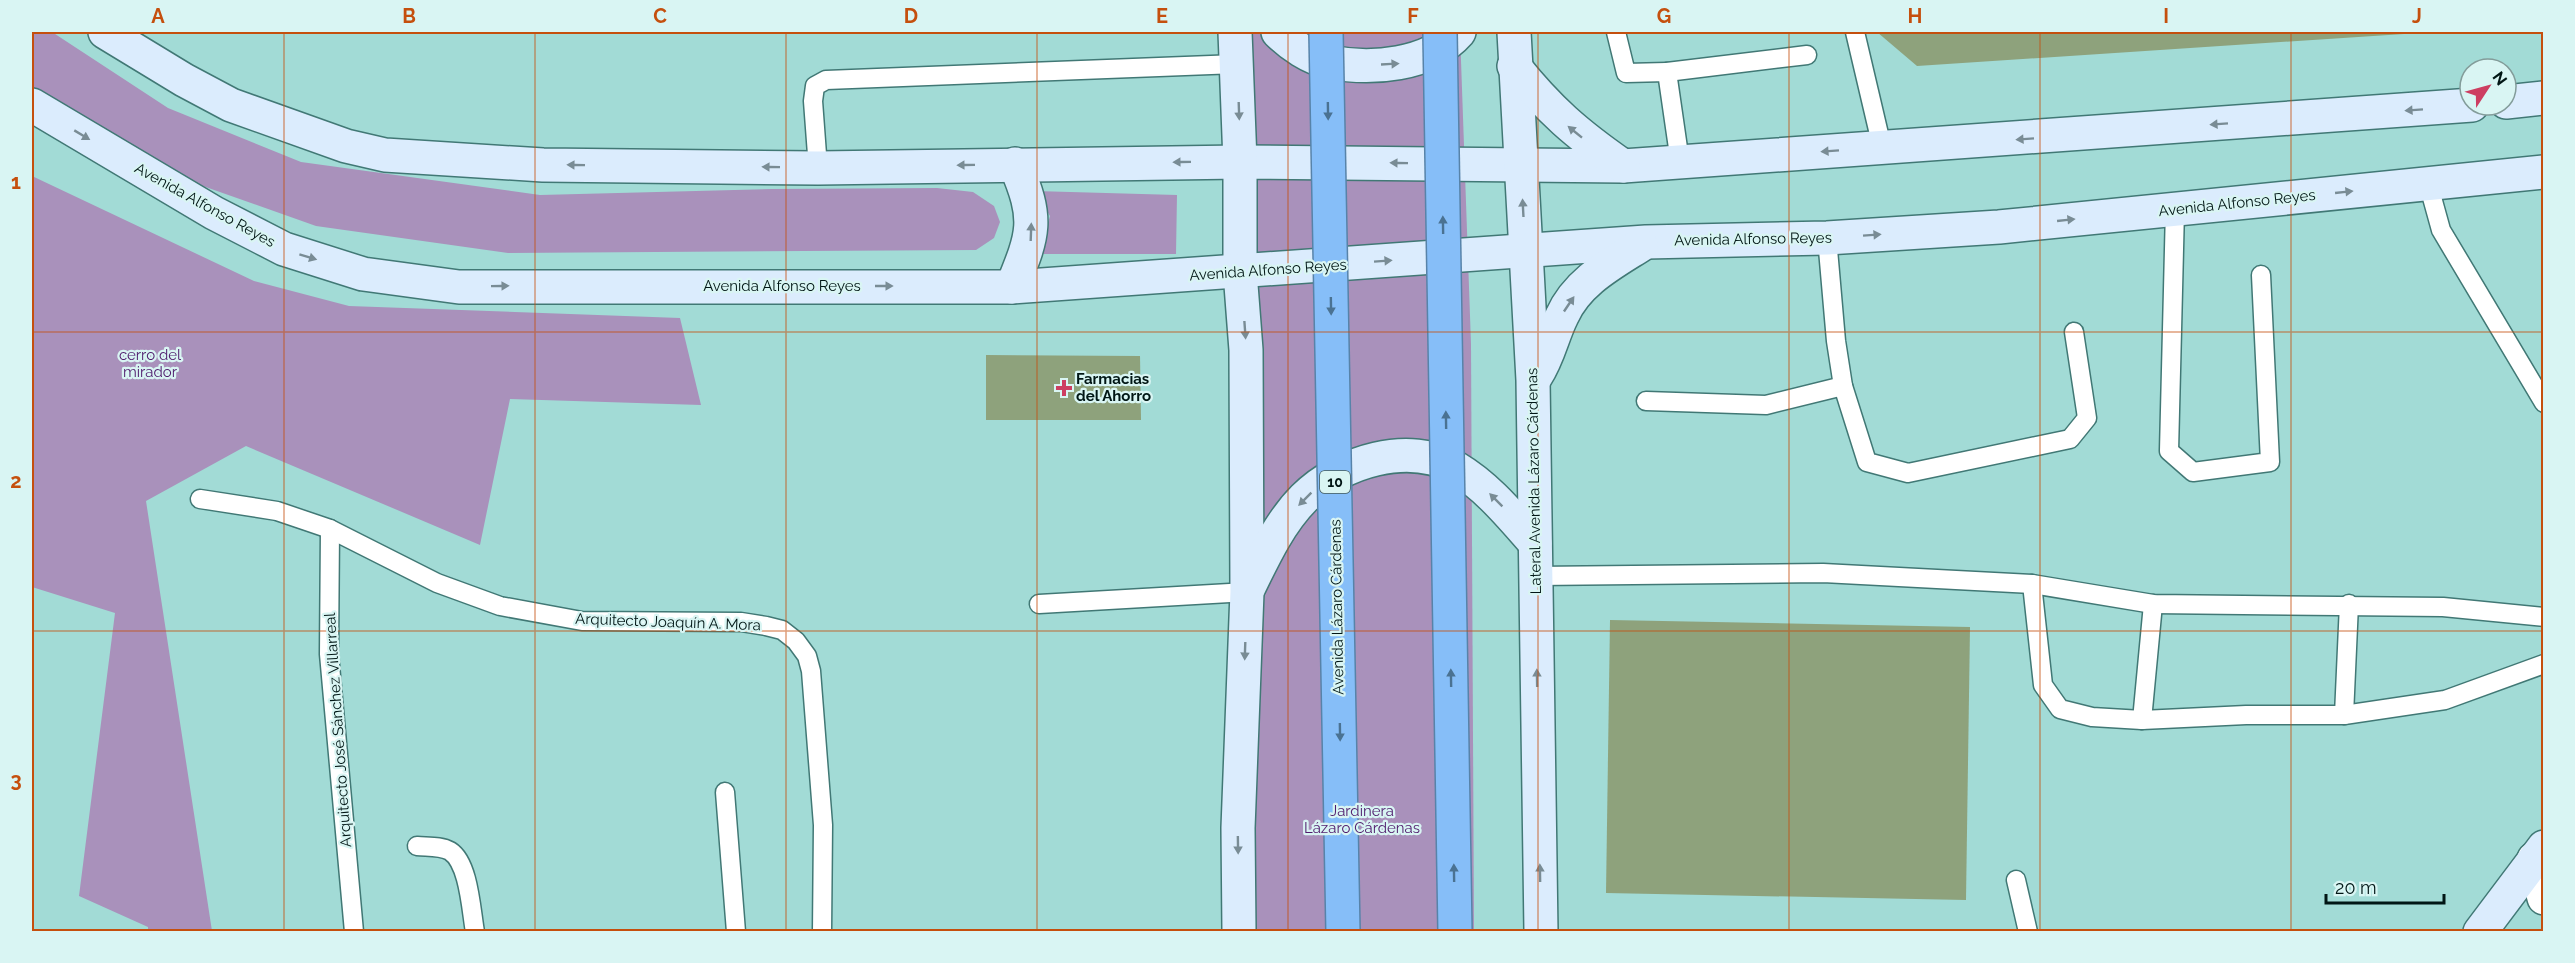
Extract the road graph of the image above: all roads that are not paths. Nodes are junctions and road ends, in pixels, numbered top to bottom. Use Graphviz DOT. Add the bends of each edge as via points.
graph roads {
  1 [pos="105,32"];
  2 [pos="1235,32"];
  3 [pos="1278,32"];
  4 [pos="1326,32"];
  5 [pos="1440,32"];
  6 [pos="1459,32"];
  7 [pos="1514,32"];
  8 [pos="1616,32"];
  9 [pos="1855,32"];
  10 [pos="1807,55"];
  11 [pos="1237,64"];
  12 [pos="1514,66"];
  13 [pos="1667,72"];
  14 [pos="2544,98"];
  15 [pos="2518,101"];
  16 [pos="32,105"];
  17 [pos="2458,106"];
  18 [pos="1881,147"];
  19 [pos="1240,162"];
  20 [pos="1680,162"];
  21 [pos="1521,164"];
  22 [pos="1016,165"];
  23 [pos="1623,166"];
  24 [pos="818,168"];
  25 [pos="2544,172"];
  26 [pos="2428,183"];
  27 [pos="2175,209"];
  28 [pos="1827,238"];
  29 [pos="1646,242"];
  30 [pos="1526,251"];
  31 [pos="1240,272"];
  32 [pos="2261,275"];
  33 [pos="1012,287"];
  34 [pos="2074,332"];
  35 [pos="1533,380"];
  36 [pos="1843,386"];
  37 [pos="1646,401"];
  38 [pos="2544,403"];
  39 [pos="200,499"];
  40 [pos="330,529"];
  41 [pos="1535,543"];
  42 [pos="1536,576"];
  43 [pos="2032,584"];
  44 [pos="1247,592"];
  45 [pos="1039,604"];
  46 [pos="2153,604"];
  47 [pos="2349,604"];
  48 [pos="2544,617"];
  49 [pos="2544,664"];
  50 [pos="2344,715"];
  51 [pos="2142,720"];
  52 [pos="725,792"];
  53 [pos="417,846"];
  54 [pos="2539,853"];
  55 [pos="2016,880"];
  56 [pos="2544,898"];
  57 [pos="354,932"];
  58 [pos="475,932"];
  59 [pos="736,932"];
  60 [pos="822,932"];
  61 [pos="1239,932"];
  62 [pos="1343,932"];
  63 [pos="1455,932"];
  64 [pos="1541,932"];
  65 [pos="2028,932"];
  66 [pos="2480,932"];
  24 -- 1 [label="main road, one-way" via="543,165 385,155 290,128 231,105"];
  2 -- 11 [label="main road"];
  3 -- 6 [label="main road, one-way" via="1293,46 1327,62 1367,65 1403,63"];
  4 -- 62 [label="highway, Avenida Lázaro Cárdenas / 10, one-way, bridge"];
  63 -- 5 [label="highway, one-way, bridge"];
  7 -- 12 [label="main road, Lateral Avenida Lázaro Cárdenas"];
  8 -- 13 [label="lane" via="1626,73"];
  9 -- 18 [label="lane"];
  10 -- 13 [label="lane"];
  11 -- 19 [label="main road, one-way"];
  11 -- 24 [label="lane" via="826,80 815,86 813,101"];
  12 -- 21 [label="main road, Lateral Avenida Lázaro Cárdenas"];
  23 -- 12 [label="main road, one-way" via="1564,123"];
  13 -- 20 [label="lane"];
  14 -- 15 [label="main road"];
  16 -- 33 [label="main road, Avenida Alfonso Reyes, one-way" via="264,239 363,274 459,287"];
  17 -- 18 [label="main road, one-way"];
  18 -- 20 [label="main road, one-way"];
  21 -- 19 [label="main road, one-way"];
  19 -- 22 [label="main road, one-way"];
  19 -- 31 [label="main road"];
  20 -- 23 [label="main road"];
  21 -- 23 [label="main road"];
  30 -- 21 [label="main road, Lateral Avenida Lázaro Cárdenas, one-way"];
  22 -- 24 [label="main road, one-way"];
  33 -- 22 [label="main road, one-way" via="1030,243 1031,226 1031,207"];
  25 -- 26 [label="main road, Avenida Alfonso Reyes"];
  27 -- 26 [label="main road, Avenida Alfonso Reyes, one-way"];
  26 -- 38 [label="lane" via="2441,230"];
  28 -- 27 [label="main road, Avenida Alfonso Reyes, one-way"];
  27 -- 32 [label="lane" via="2169,451 2193,472 2270,462"];
  28 -- 29 [label="main road, Avenida Alfonso Reyes"];
  28 -- 36 [label="lane"];
  29 -- 30 [label="main road, Avenida Alfonso Reyes"];
  35 -- 29 [label="main road, one-way" via="1547,358 1568,303 1601,270"];
  31 -- 30 [label="main road, Avenida Alfonso Reyes, one-way"];
  30 -- 35 [label="main road, Lateral Avenida Lázaro Cárdenas"];
  31 -- 33 [label="main road, Avenida Alfonso Reyes"];
  31 -- 44 [label="main road, one-way" via="1246,350"];
  34 -- 36 [label="lane" via="2087,418 2070,439 1908,473 1867,462"];
  35 -- 41 [label="main road, Lateral Avenida Lázaro Cárdenas"];
  36 -- 37 [label="lane" via="1767,405"];
  39 -- 40 [label="lane, Arquitecto Joaquín A. Mora" via="277,511"];
  40 -- 57 [label="lane, Arquitecto José Sánchez Villarreal" via="329,654"];
  40 -- 60 [label="lane, Arquitecto Joaquín A. Mora" via="437,583 500,606 582,621 741,622 782,630 796,641 807,656 811,671 823,825"];
  41 -- 42 [label="main road, Lateral Avenida Lázaro Cárdenas"];
  41 -- 44 [label="main road, one-way" via="1484,488 1454,467 1424,457 1391,456 1330,477 1304,498 1265,554"];
  42 -- 43 [label="lane" via="1823,573"];
  64 -- 42 [label="main road, Lateral Avenida Lázaro Cárdenas, one-way"];
  43 -- 46 [label="lane"];
  43 -- 51 [label="lane" via="2043,685 2060,709 2092,717"];
  44 -- 45 [label="lane"];
  44 -- 61 [label="main road, one-way" via="1238,828"];
  46 -- 47 [label="lane"];
  46 -- 51 [label="lane"];
  47 -- 48 [label="lane" via="2443,607"];
  47 -- 50 [label="lane"];
  49 -- 50 [label="lane" via="2445,700"];
  50 -- 51 [label="lane"];
  52 -- 59 [label="lane"];
  53 -- 58 [label="lane" via="440,847 463,864"];
  54 -- 56 [label="street"];
  54 -- 66 [label="main road"];
  55 -- 65 [label="lane"];
}
